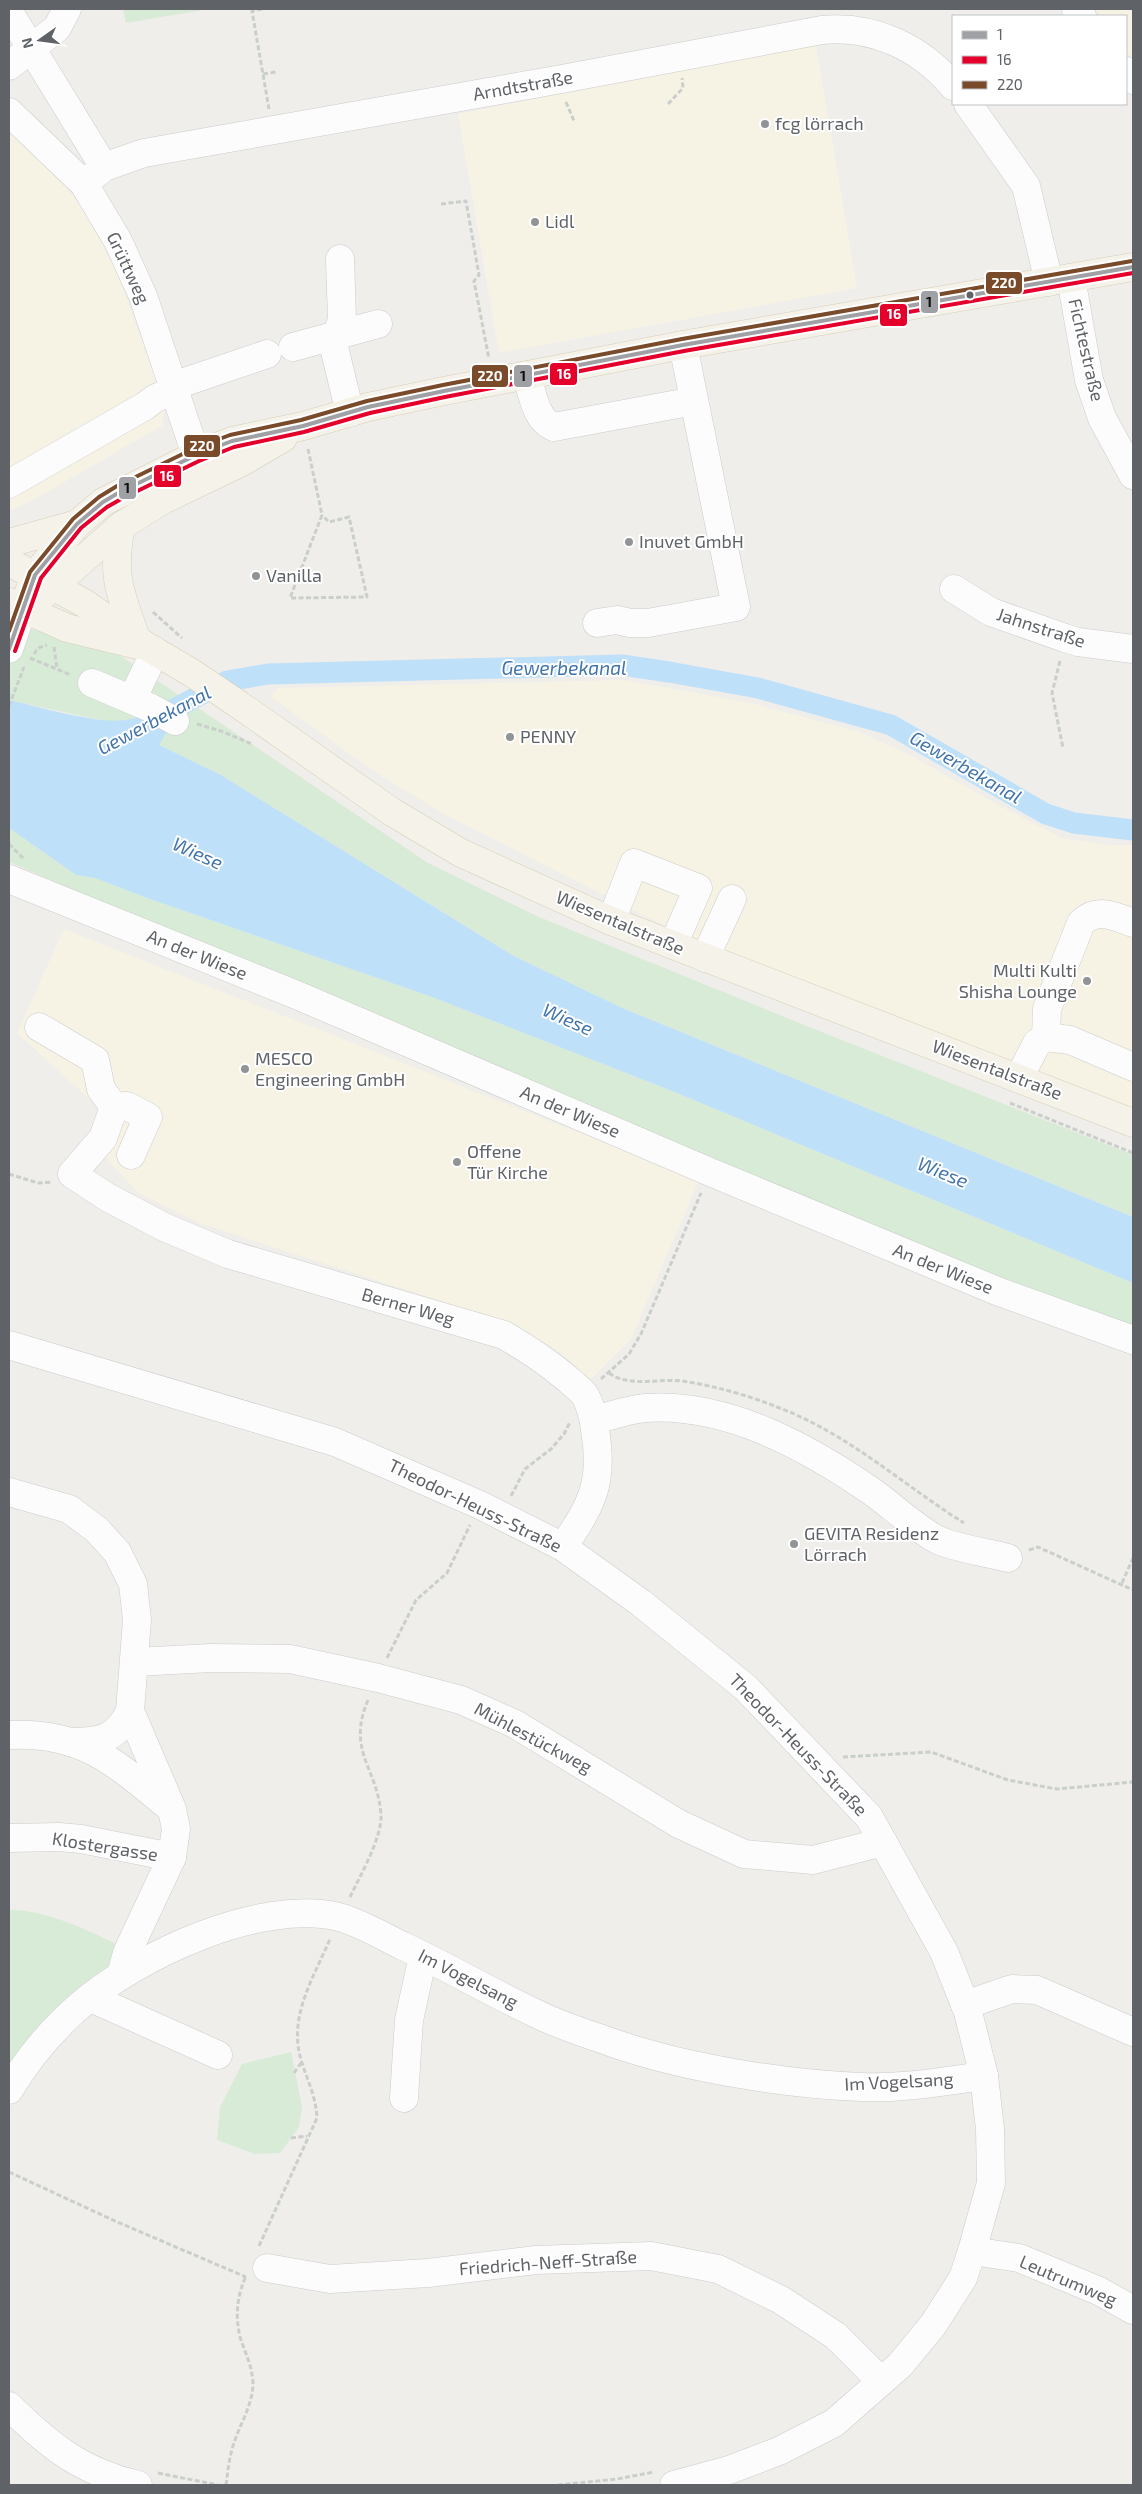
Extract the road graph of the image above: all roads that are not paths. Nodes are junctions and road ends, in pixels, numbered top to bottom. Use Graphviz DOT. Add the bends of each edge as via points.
graph roads {
  1 [pos="67,9"];
  2 [pos="9,12"];
  3 [pos="30,49"];
  4 [pos="9,66"];
  5 [pos="952,85"];
  6 [pos="969,105"];
  7 [pos="9,112"];
  8 [pos="94,175"];
  9 [pos="340,259"];
  10 [pos="1133,267"];
  11 [pos="1060,280"];
  12 [pos="378,324"];
  13 [pos="335,335"];
  14 [pos="683,345"];
  15 [pos="527,374"];
  16 [pos="174,388"];
  17 [pos="694,401"];
  18 [pos="350,412"];
  19 [pos="199,468"];
  20 [pos="1133,475"];
  21 [pos="9,484"];
  22 [pos="77,524"];
  23 [pos="121,526"];
  24 [pos="9,543"];
  25 [pos="9,562"];
  26 [pos="44,581"];
  27 [pos="954,589"];
  28 [pos="16,606"];
  29 [pos="597,622"];
  30 [pos="146,645"];
  31 [pos="1133,649"];
  32 [pos="21,658"];
  33 [pos="92,683"];
  34 [pos="142,704"];
  35 [pos="175,721"];
  36 [pos="9,879"];
  37 [pos="732,899"];
  38 [pos="611,921"];
  39 [pos="1133,923"];
  40 [pos="673,945"];
  41 [pos="705,958"];
  42 [pos="39,1027"];
  43 [pos="1046,1037"];
  44 [pos="1133,1067"];
  45 [pos="1019,1078"];
  46 [pos="114,1107"];
  47 [pos="1133,1123"];
  48 [pos="131,1155"];
  49 [pos="1133,1340"];
  50 [pos="9,1344"];
  51 [pos="594,1420"];
  52 [pos="9,1492"];
  53 [pos="563,1547"];
  54 [pos="1008,1558"];
  55 [pos="135,1662"];
  56 [pos="130,1710"];
  57 [pos="9,1735"];
  58 [pos="69,1742"];
  59 [pos="172,1809"];
  60 [pos="9,1838"];
  61 [pos="883,1842"];
  62 [pos="172,1857"];
  63 [pos="423,1956"];
  64 [pos="121,1976"];
  65 [pos="91,1998"];
  66 [pos="965,2005"];
  67 [pos="1133,2032"];
  68 [pos="218,2055"];
  69 [pos="984,2076"];
  70 [pos="9,2090"];
  71 [pos="404,2098"];
  72 [pos="972,2251"];
  73 [pos="255,2266"];
  74 [pos="1133,2310"];
  75 [pos="881,2381"];
  76 [pos="9,2406"];
  77 [pos="80,2476"];
  78 [pos="733,2477"];
  79 [pos="147,2479"];
  80 [pos="674,2485"];
  1 -- 3 [label="street" via="57,28"];
  2 -- 3 [label="street"];
  3 -- 4 [label="street"];
  3 -- 8 [label="street"];
  5 -- 8 [label="street, Arndtstraße" via="925,59 894,41 863,31 837,28 144,153"];
  6 -- 11 [label="street" via="1026,186"];
  7 -- 8 [label="street, Grüttweg"];
  8 -- 16 [label="street, Grüttweg" via="118,241 143,296"];
  9 -- 13 [label="street" via="342,320"];
  10 -- 11 [label="main road"];
  11 -- 14 [label="main road"];
  11 -- 20 [label="street, Fichtestraße" via="1102,418"];
  12 -- 13 [label="street"];
  13 -- 16 [label="street"];
  13 -- 18 [label="street" via="333,343"];
  14 -- 15 [label="main road"];
  14 -- 17 [label="street"];
  15 -- 17 [label="street" via="539,414 548,424 557,427"];
  15 -- 18 [label="main road"];
  16 -- 19 [label="street, Grüttweg"];
  16 -- 21 [label="street"];
  17 -- 29 [label="street" via="736,607 648,623"];
  18 -- 19 [label="main road" via="303,426 240,463"];
  19 -- 22 [label="main road" via="120,492"];
  19 -- 23 [label="main road" via="163,500"];
  22 -- 24 [label="main road"];
  22 -- 26 [label="main road"];
  23 -- 26 [label="main road"];
  23 -- 30 [label="main road" via="116,551 117,579"];
  25 -- 26 [label="main road"];
  26 -- 28 [label="main road"];
  26 -- 30 [label="main road" via="84,603"];
  27 -- 31 [label="street, Jahnstraße" via="991,612 1065,638"];
  28 -- 30 [label="main road" via="67,628"];
  28 -- 32 [label="street"];
  30 -- 34 [label="street"];
  30 -- 38 [label="main road, Wiesentalstraße" via="238,704 423,832 461,853"];
  33 -- 34 [label="street"];
  34 -- 35 [label="street"];
  36 -- 49 [label="street, An der Wiese" via="299,996 997,1292"];
  37 -- 41 [label="street"];
  38 -- 40 [label="main road, Wiesentalstraße"];
  38 -- 40 [label="street" via="634,863 698,888"];
  39 -- 43 [label="street" via="1108,913 1087,917 1081,923 1047,1009"];
  40 -- 41 [label="main road, Wiesentalstraße"];
  41 -- 45 [label="main road, Wiesentalstraße"];
  42 -- 46 [label="street" via="96,1060 101,1089"];
  43 -- 44 [label="street" via="1070,1040"];
  43 -- 45 [label="street" via="1037,1043"];
  45 -- 47 [label="main road, Wiesentalstraße"];
  46 -- 48 [label="street" via="127,1106 148,1116"];
  46 -- 51 [label="street, Berner Weg" via="103,1138 72,1174 107,1197 164,1227 228,1254 504,1335 545,1359 584,1394"];
  50 -- 53 [label="street, Theodor-Heuss-Straße" via="335,1442 490,1510"];
  51 -- 53 [label="street, Berner Weg" via="599,1472 594,1494 585,1515"];
  51 -- 54 [label="street" via="644,1408 671,1408 698,1411 747,1424 834,1466 938,1540"];
  52 -- 55 [label="street" via="69,1510 97,1530 117,1552 133,1584 137,1620"];
  53 -- 61 [label="street, Theodor-Heuss-Straße" via="641,1603 746,1688 869,1817"];
  55 -- 56 [label="street"];
  55 -- 61 [label="street, Mühlestückweg" via="211,1658 290,1659 461,1700 515,1724 679,1824 744,1854 813,1860"];
  56 -- 58 [label="street" via="124,1725 110,1736 93,1742"];
  56 -- 59 [label="street"];
  57 -- 58 [label="street" via="33,1734"];
  58 -- 59 [label="street" via="118,1764"];
  59 -- 62 [label="street" via="176,1828"];
  60 -- 62 [label="street, Klostergasse" via="81,1839"];
  61 -- 66 [label="street, Theodor-Heuss-Straße" via="944,1952"];
  62 -- 64 [label="street" via="127,1953"];
  63 -- 64 [label="street, Im Vogelsang" via="340,1917 270,1916 236,1923 182,1944"];
  63 -- 69 [label="street, Im Vogelsang" via="539,2015 614,2044 676,2061 781,2080 863,2088"];
  63 -- 71 [label="street" via="409,2020"];
  64 -- 65 [label="street, Im Vogelsang"];
  65 -- 68 [label="street"];
  65 -- 70 [label="street, Im Vogelsang" via="48,2038"];
  66 -- 67 [label="street" via="1012,1989 1037,1990"];
  66 -- 69 [label="street, Theodor-Heuss-Straße"];
  69 -- 72 [label="street, Theodor-Heuss-Straße" via="992,2183"];
  72 -- 74 [label="street, Leutrumweg" via="1019,2258 1098,2291"];
  72 -- 75 [label="street, Theodor-Heuss-Straße" via="963,2278 932,2325 900,2365"];
  73 -- 75 [label="street, Friedrich-Neff-Straße" via="330,2279 428,2273 536,2260 651,2256 718,2269 781,2300 836,2336"];
  75 -- 78 [label="street, Theodor-Heuss-Straße" via="834,2423"];
  76 -- 77 [label="street" via="34,2432 71,2460"];
  77 -- 79 [label="street"];
  78 -- 80 [label="street, Theodor-Heuss-Straße"];
}
